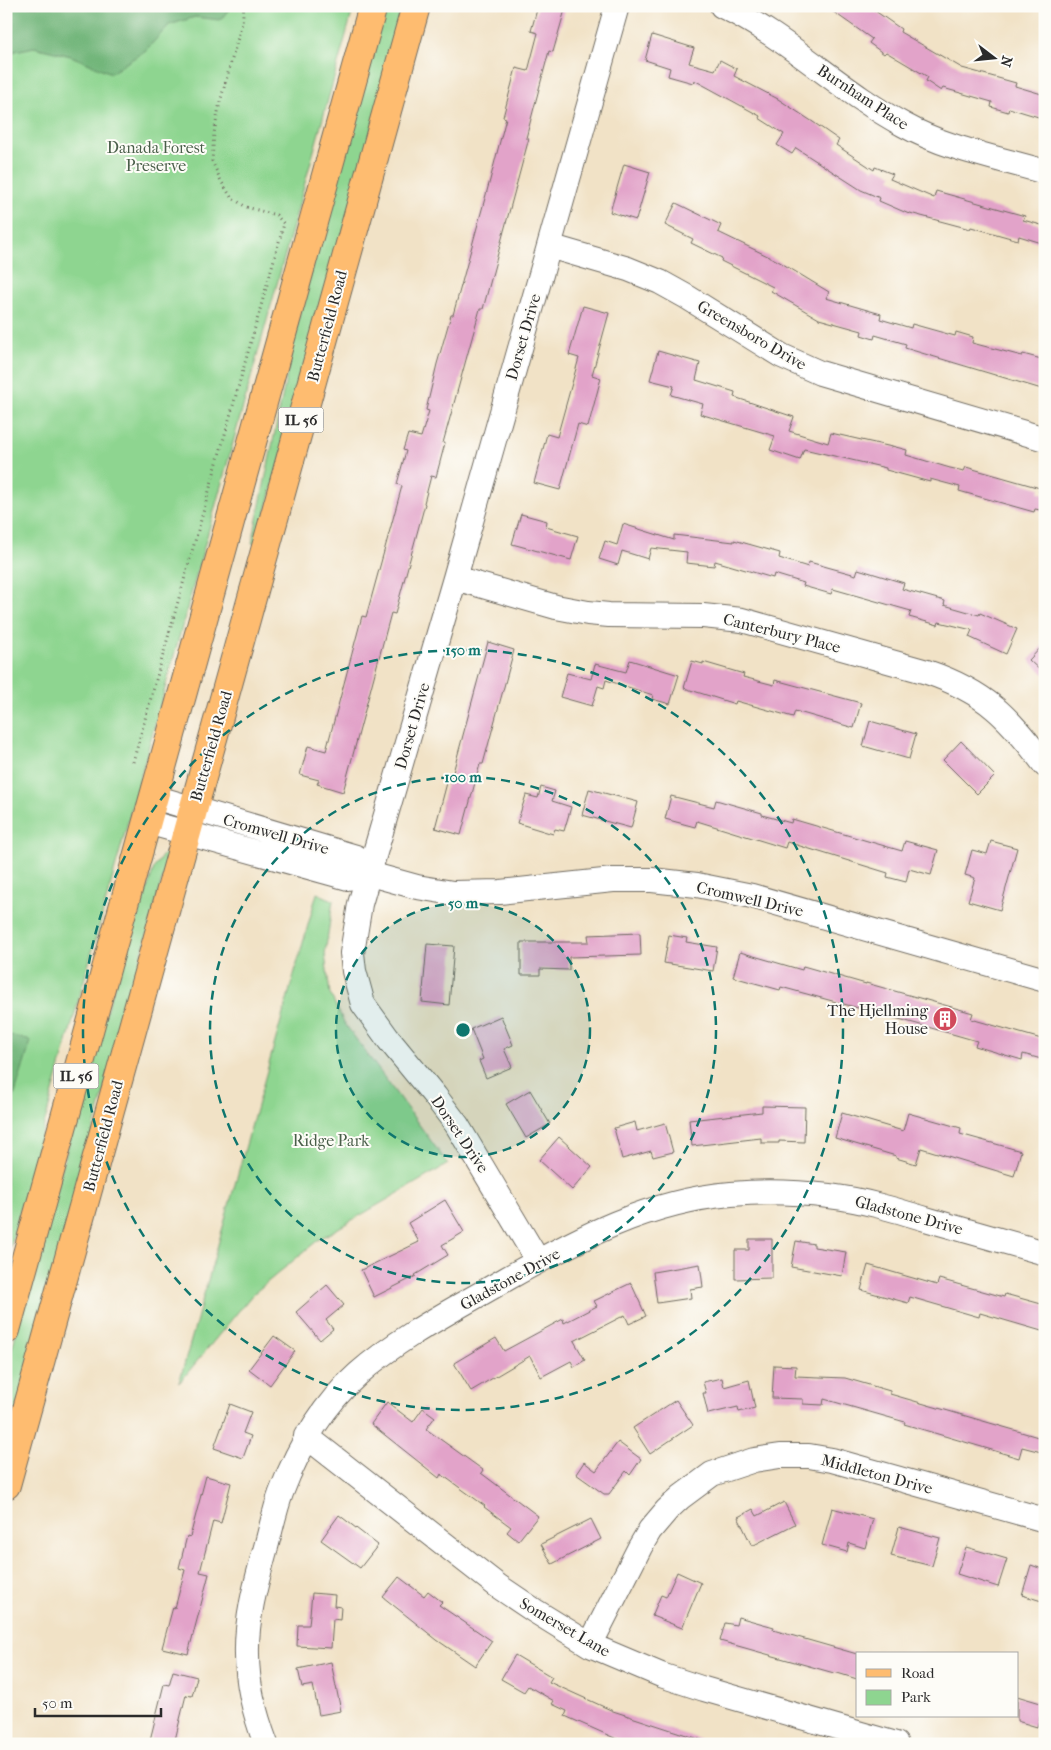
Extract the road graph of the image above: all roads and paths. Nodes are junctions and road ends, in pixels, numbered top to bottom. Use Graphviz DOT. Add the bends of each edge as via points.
graph roads {
  1 [pos="244,6"];
  2 [pos="373,6"];
  3 [pos="416,6"];
  4 [pos="617,6"];
  5 [pos="722,6"];
  6 [pos="1045,172"];
  7 [pos="549,246"];
  8 [pos="1045,439"];
  9 [pos="455,578"];
  10 [pos="133,762"];
  11 [pos="1045,765"];
  12 [pos="150,810"];
  13 [pos="190,822"];
  14 [pos="364,872"];
  15 [pos="1043,974"];
  16 [pos="1045,1253"];
  17 [pos="538,1261"];
  18 [pos="6,1330"];
  19 [pos="306,1436"];
  20 [pos="6,1485"];
  21 [pos="1045,1520"];
  22 [pos="590,1645"];
  23 [pos="263,1734"];
  24 [pos="896,1744"];
  1 -- 10 [label="path" via="220,102 212,161 231,198 246,207 276,215 284,224"];
  2 -- 12 [label="main road, IL 56"];
  3 -- 13 [label="main road, Butterfield Road / IL 56"];
  4 -- 7 [label="street, Dorset Drive"];
  5 -- 6 [label="street, Burnham Place" via="776,37 904,126 956,146"];
  7 -- 8 [label="street, Greensboro Drive" via="660,282 782,356 820,373"];
  7 -- 9 [label="street, Dorset Drive"];
  9 -- 11 [label="street, Canterbury Place" via="588,613 742,620 946,678 995,707"];
  9 -- 14 [label="street, Dorset Drive"];
  12 -- 13 [label="street, Cromwell Drive"];
  12 -- 18 [label="main road, IL 56"];
  13 -- 14 [label="street, Cromwell Drive" via="348,878"];
  13 -- 20 [label="main road, Butterfield Road / IL 56"];
  14 -- 15 [label="street, Cromwell Drive" via="425,888 462,893 613,880 697,885 752,896"];
  14 -- 17 [label="street, Dorset Drive" via="352,954 363,1004 457,1125"];
  16 -- 17 [label="street, Gladstone Drive" via="858,1201 794,1192 764,1192 705,1197 670,1204 614,1223"];
  17 -- 19 [label="street, Gladstone Drive" via="382,1354 345,1387"];
  19 -- 22 [label="street, Somerset Lane" via="498,1586"];
  19 -- 23 [label="street, Gladstone Drive" via="281,1494 249,1615 246,1658 249,1686"];
  21 -- 22 [label="street, Middleton Drive" via="832,1460 780,1456 754,1460 712,1474 667,1510 640,1547"];
  22 -- 24 [label="street, Somerset Lane" via="704,1689"];
}
